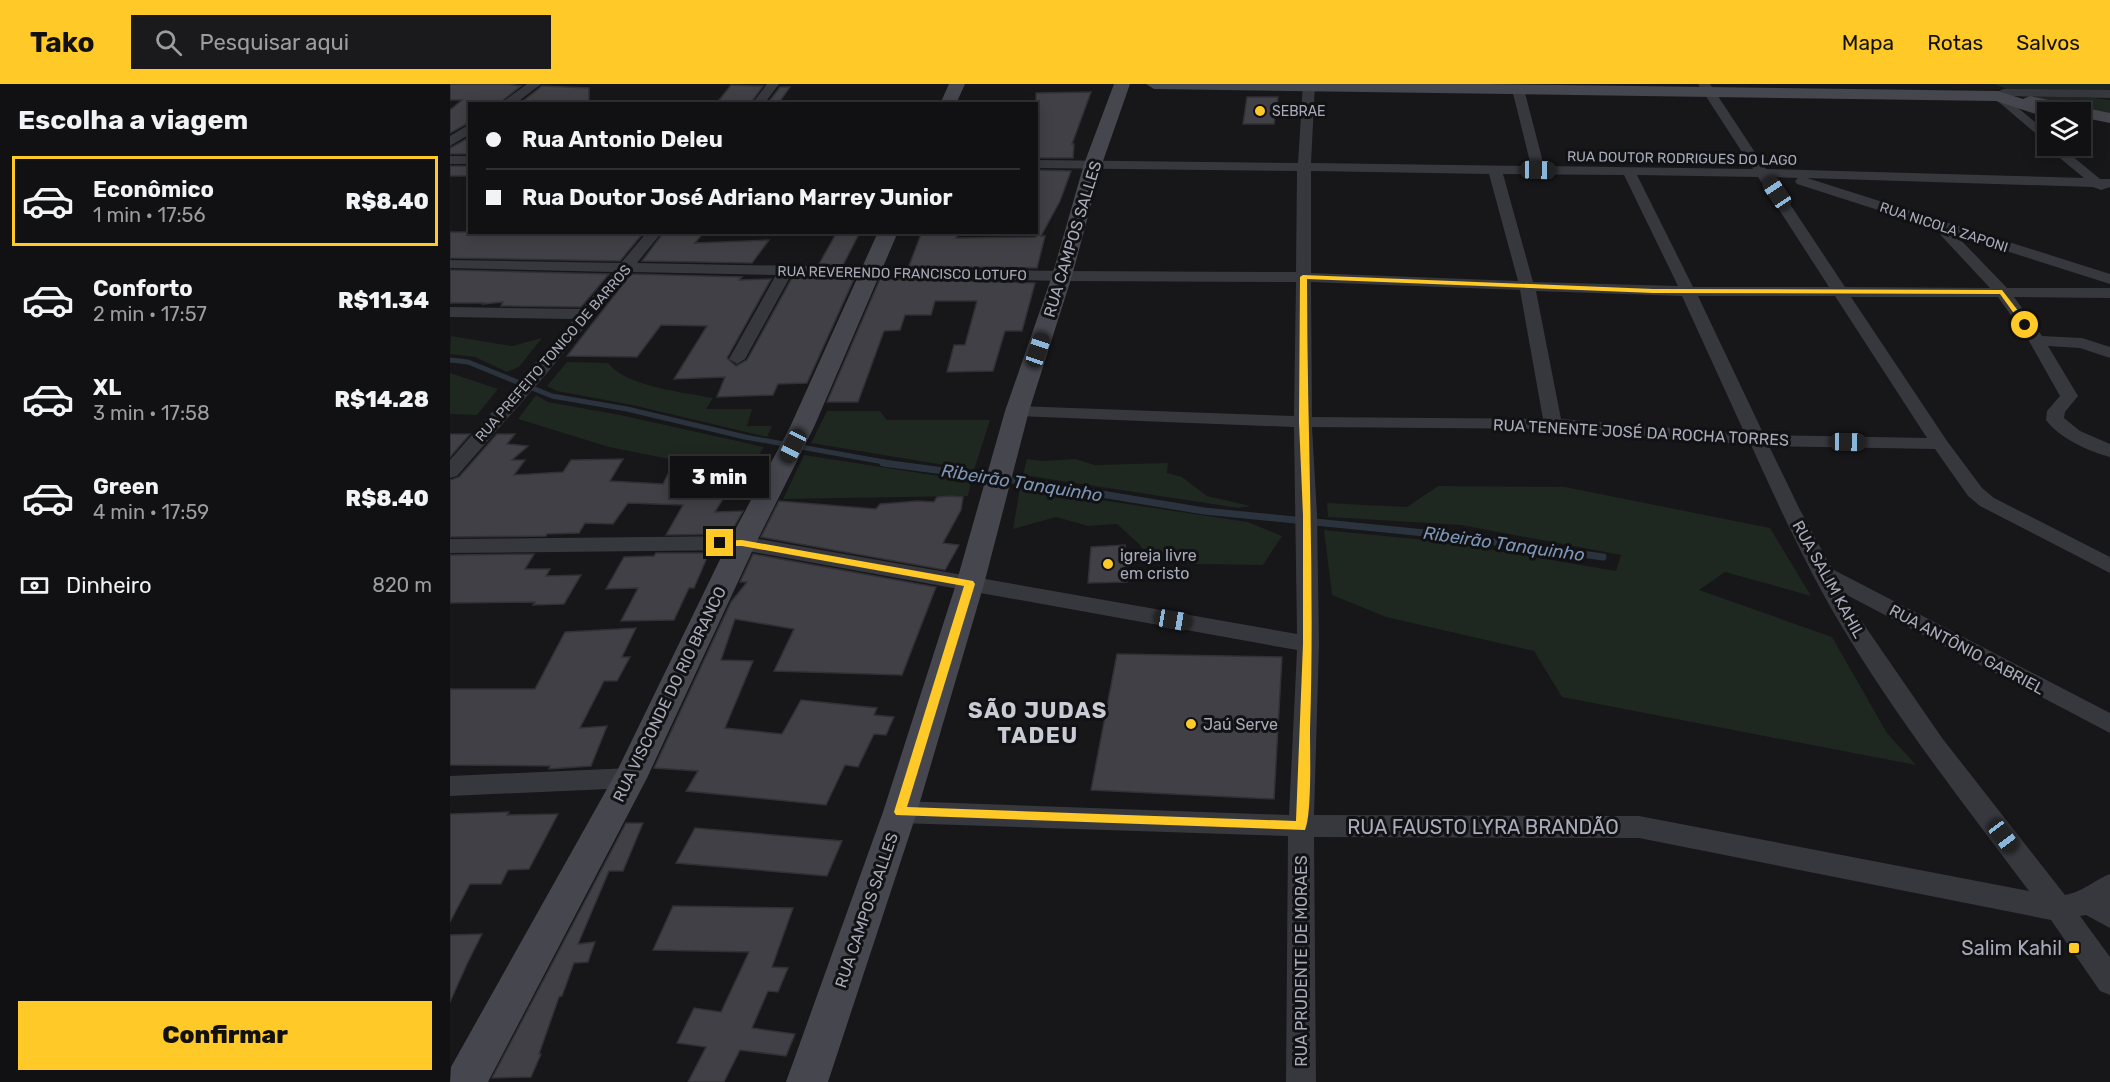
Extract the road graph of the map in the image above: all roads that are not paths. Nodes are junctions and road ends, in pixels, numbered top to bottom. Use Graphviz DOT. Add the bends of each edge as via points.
graph roads {
  1 [pos="535,84"];
  2 [pos="773,84"];
  3 [pos="957,84"];
  4 [pos="1122,84"];
  5 [pos="1154,84"];
  6 [pos="1984,84"];
  7 [pos="1309,85"];
  8 [pos="1518,86"];
  9 [pos="1706,87"];
  10 [pos="1998,91"];
  11 [pos="2110,96"];
  12 [pos="509,102"];
  13 [pos="760,102"];
  14 [pos="949,102"];
  15 [pos="2037,108"];
  16 [pos="2037,115"];
  17 [pos="2110,118"];
  18 [pos="2023,120"];
  19 [pos="2091,122"];
  20 [pos="2110,125"];
  21 [pos="468,129"];
  22 [pos="2037,132"];
  23 [pos="450,142"];
  24 [pos="2068,156"];
  25 [pos="450,160"];
  26 [pos="468,160"];
  27 [pos="1038,164"];
  28 [pos="1093,164"];
  29 [pos="1304,167"];
  30 [pos="1495,170"];
  31 [pos="1538,170"];
  32 [pos="1629,172"];
  33 [pos="1771,173"];
  34 [pos="2104,183"];
  35 [pos="2110,194"];
  36 [pos="1940,226"];
  37 [pos="653,234"];
  38 [pos="887,234"];
  39 [pos="450,264"];
  40 [pos="627,266"];
  41 [pos="785,272"];
  42 [pos="869,272"];
  43 [pos="1062,276"];
  44 [pos="1303,277"];
  45 [pos="2110,279"];
  46 [pos="1527,286"];
  47 [pos="1688,291"];
  48 [pos="1841,291"];
  49 [pos="2002,292"];
  50 [pos="2110,293"];
  51 [pos="450,312"];
  52 [pos="586,314"];
  53 [pos="2037,341"];
  54 [pos="2110,353"];
  55 [pos="736,359"];
  56 [pos="1017,411"];
  57 [pos="1303,422"];
  58 [pos="1553,424"];
  59 [pos="1756,440"];
  60 [pos="1940,444"];
  61 [pos="2110,451"];
  62 [pos="457,456"];
  63 [pos="450,472"];
  64 [pos="742,543"];
  65 [pos="450,546"];
  66 [pos="2110,566"];
  67 [pos="1825,574"];
  68 [pos="970,584"];
  69 [pos="1308,644"];
  70 [pos="2110,724"];
  71 [pos="630,778"];
  72 [pos="450,786"];
  73 [pos="900,812"];
  74 [pos="1301,826"];
  75 [pos="2103,901"];
  76 [pos="2059,909"];
  77 [pos="2110,981"];
  78 [pos="466,1082"];
  79 [pos="807,1082"];
  80 [pos="1301,1082"];
  1 -- 12 [label="street"];
  2 -- 13 [label="street"];
  3 -- 14 [label="street"];
  4 -- 28 [label="street, RUA CAMPOS SALLES"];
  5 -- 7 [label="street"];
  6 -- 10 [label="street"];
  7 -- 8 [label="street"];
  7 -- 29 [label="street, RUA PRUDENTE DE MORAES"];
  8 -- 9 [label="street"];
  8 -- 31 [label="street"];
  9 -- 10 [label="street"];
  9 -- 33 [label="street"];
  10 -- 11 [label="street"];
  10 -- 15 [label="street"];
  10 -- 17 [label="street" via="2046,106"];
  10 -- 18 [label="street"];
  16 -- 18 [label="street"];
  18 -- 22 [label="street"];
  19 -- 20 [label="street"];
  21 -- 23 [label="street"];
  24 -- 34 [label="street"];
  25 -- 26 [label="street"];
  27 -- 28 [label="street, RUA DOUTOR RODRIGUES DO LAGO"];
  28 -- 29 [label="street, RUA DOUTOR RODRIGUES DO LAGO"];
  28 -- 43 [label="street, RUA CAMPOS SALLES"];
  29 -- 30 [label="street, RUA DOUTOR RODRIGUES DO LAGO"];
  29 -- 44 [label="street, RUA PRUDENTE DE MORAES"];
  30 -- 31 [label="street, RUA DOUTOR RODRIGUES DO LAGO"];
  30 -- 46 [label="street"];
  31 -- 32 [label="street, RUA DOUTOR RODRIGUES DO LAGO"];
  32 -- 33 [label="street, RUA DOUTOR RODRIGUES DO LAGO"];
  32 -- 47 [label="street, RUA SALIM KAHIL"];
  33 -- 34 [label="street, RUA DOUTOR RODRIGUES DO LAGO"];
  33 -- 36 [label="street, RUA NICOLA ZAPONI"];
  33 -- 48 [label="street"];
  34 -- 35 [label="street"];
  36 -- 45 [label="street, RUA NICOLA ZAPONI"];
  36 -- 49 [label="street"];
  37 -- 40 [label="street, RUA PREFEITO TONICO DE BARROS"];
  38 -- 42 [label="street, RUA VISCONDE DO RIO BRANCO"];
  39 -- 40 [label="street, RUA REVERENDO FRANCISCO LOTUFO"];
  40 -- 41 [label="street, RUA REVERENDO FRANCISCO LOTUFO"];
  40 -- 52 [label="street, RUA PREFEITO TONICO DE BARROS"];
  41 -- 42 [label="street, RUA REVERENDO FRANCISCO LOTUFO"];
  41 -- 55 [label="street"];
  42 -- 43 [label="street, RUA REVERENDO FRANCISCO LOTUFO"];
  42 -- 64 [label="street, RUA VISCONDE DO RIO BRANCO" via="802,427"];
  43 -- 44 [label="street, RUA REVERENDO FRANCISCO LOTUFO"];
  43 -- 56 [label="street, RUA CAMPOS SALLES"];
  44 -- 46 [label="street, RUA REVERENDO FRANCISCO LOTUFO"];
  44 -- 57 [label="street, RUA PRUDENTE DE MORAES"];
  46 -- 47 [label="street, RUA REVERENDO FRANCISCO LOTUFO"];
  46 -- 58 [label="street"];
  47 -- 48 [label="street, RUA REVERENDO FRANCISCO LOTUFO"];
  47 -- 59 [label="street, RUA SALIM KAHIL"];
  48 -- 49 [label="street, RUA REVERENDO FRANCISCO LOTUFO"];
  48 -- 60 [label="street"];
  49 -- 50 [label="street, RUA REVERENDO FRANCISCO LOTUFO"];
  49 -- 53 [label="street"];
  51 -- 52 [label="street"];
  52 -- 62 [label="street, RUA PREFEITO TONICO DE BARROS" via="513,402"];
  53 -- 54 [label="street" via="2082,343"];
  53 -- 61 [label="street" via="2069,396 2056,411 2055,420 2074,435"];
  56 -- 57 [label="street, RUA TENENTE JOSÉ DA ROCHA TORRES"];
  56 -- 68 [label="street, RUA CAMPOS SALLES"];
  57 -- 58 [label="street, RUA TENENTE JOSÉ DA ROCHA TORRES"];
  57 -- 69 [label="street, RUA PRUDENTE DE MORAES"];
  58 -- 59 [label="street, RUA TENENTE JOSÉ DA ROCHA TORRES"];
  59 -- 60 [label="street, RUA TENENTE JOSÉ DA ROCHA TORRES"];
  59 -- 67 [label="street, RUA SALIM KAHIL"];
  60 -- 66 [label="street" via="1975,492 1987,502"];
  62 -- 63 [label="street, RUA PREFEITO TONICO DE BARROS"];
  64 -- 65 [label="street"];
  64 -- 68 [label="street"];
  64 -- 71 [label="street, RUA VISCONDE DO RIO BRANCO"];
  67 -- 70 [label="street, RUA ANTÔNIO GABRIEL"];
  67 -- 76 [label="street, RUA SALIM KAHIL" via="1847,617 1934,745"];
  68 -- 69 [label="street"];
  68 -- 73 [label="street, RUA CAMPOS SALLES"];
  69 -- 74 [label="street, RUA PRUDENTE DE MORAES"];
  71 -- 72 [label="street"];
  71 -- 78 [label="street, RUA VISCONDE DO RIO BRANCO"];
  73 -- 74 [label="street, RUA FAUSTO LYRA BRANDÃO"];
  73 -- 79 [label="street, RUA CAMPOS SALLES"];
  74 -- 76 [label="street, RUA FAUSTO LYRA BRANDÃO" via="1639,827"];
  74 -- 80 [label="street, RUA PRUDENTE DE MORAES"];
  75 -- 76 [label="street"];
  76 -- 77 [label="street, RUA SALIM KAHIL"];
}
